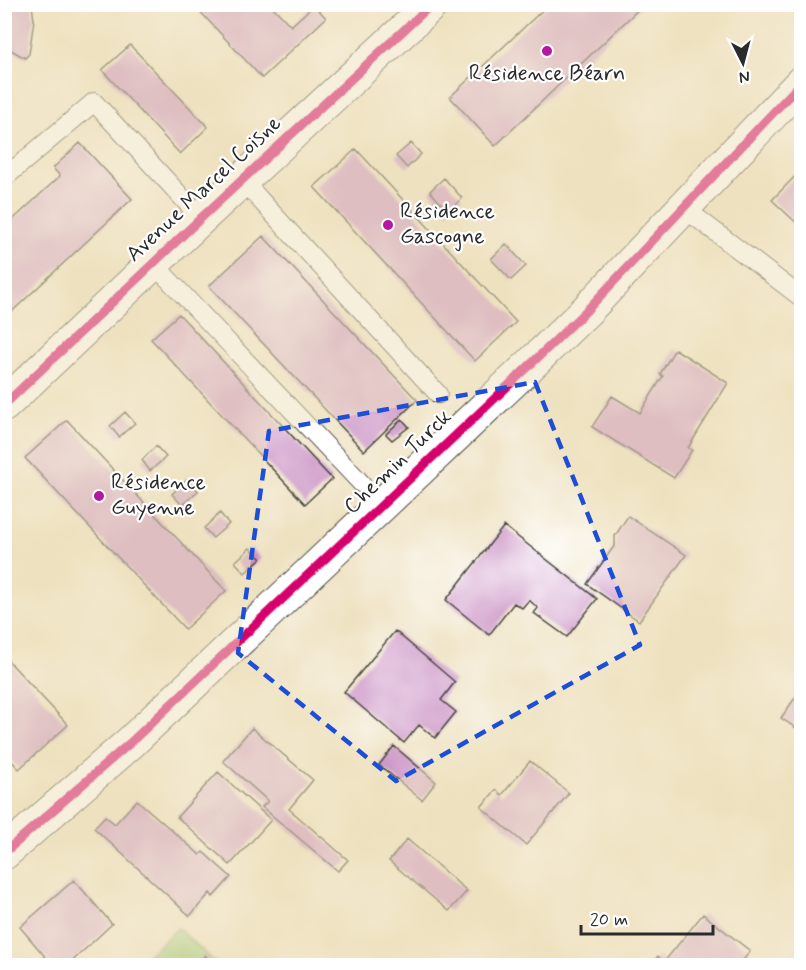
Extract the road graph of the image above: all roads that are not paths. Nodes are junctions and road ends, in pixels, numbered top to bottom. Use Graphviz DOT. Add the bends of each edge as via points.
graph roads {
  1 [pos="419,9"];
  2 [pos="801,82"];
  3 [pos="4,178"];
  4 [pos="242,180"];
  5 [pos="684,208"];
  6 [pos="201,218"];
  7 [pos="153,263"];
  8 [pos="801,298"];
  9 [pos="438,394"];
  10 [pos="4,405"];
  11 [pos="362,483"];
  12 [pos="4,853"];
  1 -- 4 [label="street, Avenue Marcel Coisne"];
  2 -- 5 [label="street, Chemin Turck"];
  3 -- 6 [label="lane" via="94,102"];
  4 -- 6 [label="street, Avenue Marcel Coisne"];
  4 -- 9 [label="lane, Avenue Marcel Coisne"];
  5 -- 8 [label="lane"];
  5 -- 12 [label="street, Chemin Turck" via="587,310 223,657"];
  6 -- 7 [label="street, Avenue Marcel Coisne"];
  7 -- 10 [label="street, Avenue Marcel Coisne"];
  7 -- 11 [label="lane, Avenue Marcel Coisne"];
}
